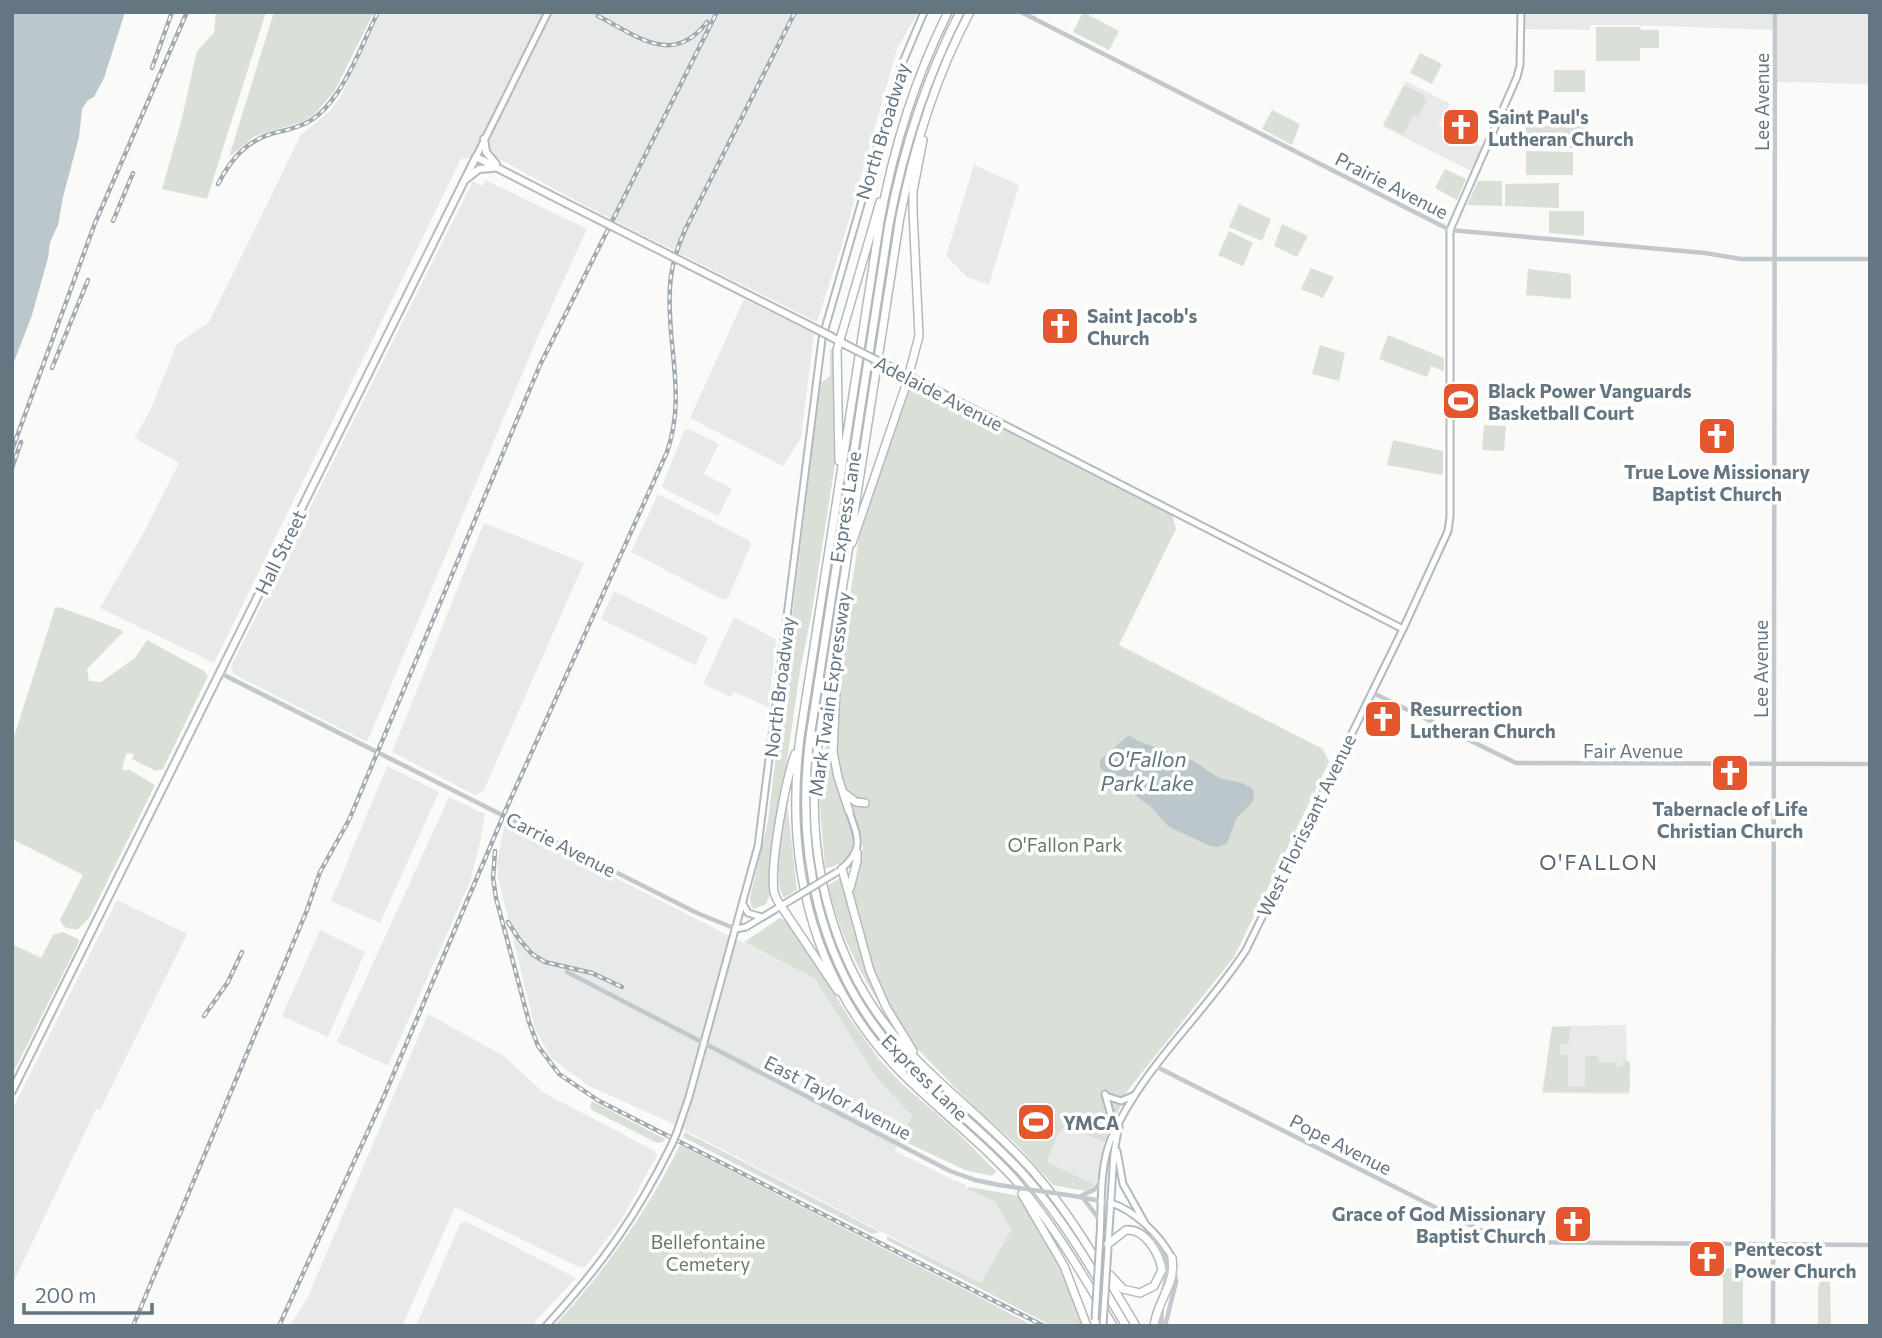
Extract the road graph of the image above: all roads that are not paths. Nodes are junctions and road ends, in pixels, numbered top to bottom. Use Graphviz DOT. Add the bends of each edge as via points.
graph roads {
  1 [pos="548,12"];
  2 [pos="924,12"];
  3 [pos="948,12"];
  4 [pos="960,12"];
  5 [pos="970,12"];
  6 [pos="1021,12"];
  7 [pos="1521,12"];
  8 [pos="1775,12"];
  9 [pos="928,111"];
  10 [pos="484,139"];
  11 [pos="476,157"];
  12 [pos="499,169"];
  13 [pos="887,182"];
  14 [pos="463,183"];
  15 [pos="1450,230"];
  16 [pos="1774,259"];
  17 [pos="1870,259"];
  18 [pos="843,326"];
  19 [pos="828,335"];
  20 [pos="839,341"];
  21 [pos="907,375"];
  22 [pos="838,488"];
  23 [pos="848,555"];
  24 [pos="838,616"];
  25 [pos="1403,629"];
  26 [pos="220,673"];
  27 [pos="1371,692"];
  28 [pos="800,737"];
  29 [pos="1870,764"];
  30 [pos="1774,765"];
  31 [pos="842,792"];
  32 [pos="864,803"];
  33 [pos="849,811"];
  34 [pos="857,852"];
  35 [pos="839,871"];
  36 [pos="850,895"];
  37 [pos="743,903"];
  38 [pos="781,906"];
  39 [pos="762,917"];
  40 [pos="736,929"];
  41 [pos="567,972"];
  42 [pos="855,1013"];
  43 [pos="704,1044"];
  44 [pos="920,1064"];
  45 [pos="1155,1066"];
  46 [pos="12,1091"];
  47 [pos="1135,1095"];
  48 [pos="1119,1127"];
  49 [pos="1116,1144"];
  50 [pos="1006,1170"];
  51 [pos="1104,1173"];
  52 [pos="1079,1197"];
  53 [pos="1102,1201"];
  54 [pos="1111,1203"];
  55 [pos="1101,1223"];
  56 [pos="1146,1225"];
  57 [pos="1153,1234"];
  58 [pos="1773,1242"];
  59 [pos="1870,1245"];
  60 [pos="1108,1246"];
  61 [pos="1095,1258"];
  62 [pos="1172,1258"];
  63 [pos="1162,1302"];
  64 [pos="1095,1323"];
  65 [pos="546,1326"];
  66 [pos="1087,1326"];
  67 [pos="1103,1326"];
  68 [pos="1113,1326"];
  69 [pos="1126,1326"];
  70 [pos="1136,1326"];
  71 [pos="1154,1326"];
  72 [pos="1163,1326"];
  73 [pos="1773,1326"];
  1 -- 10 [label="main road, Hall Street"];
  2 -- 37 [label="main road, North Broadway" via="900,69 822,339 760,838"];
  3 -- 13 [label="highway, Mark Twain Expressway" via="913,95"];
  4 -- 69 [label="highway, Express Lane" via="910,133 889,224 808,752 806,845 827,936 870,1018 909,1066 1027,1179 1065,1228"];
  5 -- 9 [label="highway, Mark Twain Expressway"];
  6 -- 15 [label="street, Prairie Avenue"];
  7 -- 15 [label="main road, West Florissant Avenue" via="1517,77"];
  8 -- 16 [label="street, Lee Avenue"];
  9 -- 21 [label="highway" via="912,211 919,336"];
  9 -- 23 [label="highway, Mark Twain Expressway" via="900,217"];
  10 -- 11 [label="main road, Hall Street"];
  10 -- 12 [label="main road" via="486,152"];
  11 -- 12 [label="main road, Adelaide Avenue"];
  11 -- 14 [label="main road, Hall Street"];
  12 -- 14 [label="main road" via="479,169"];
  12 -- 19 [label="main road, Adelaide Avenue, bridge"];
  13 -- 18 [label="highway"];
  13 -- 22 [label="highway, Mark Twain Expressway"];
  14 -- 26 [label="main road, Hall Street"];
  15 -- 16 [label="street, Prairie Avenue"];
  15 -- 25 [label="main road, West Florissant Avenue" via="1450,524"];
  16 -- 17 [label="street, Prairie Avenue"];
  16 -- 30 [label="street, Lee Avenue"];
  18 -- 19 [label="highway"];
  18 -- 20 [label="highway"];
  19 -- 20 [label="main road, Adelaide Avenue"];
  20 -- 21 [label="main road, Adelaide Avenue, bridge"];
  20 -- 22 [label="highway"];
  21 -- 23 [label="highway"];
  21 -- 25 [label="main road, Adelaide Avenue"];
  22 -- 28 [label="highway, Mark Twain Expressway"];
  23 -- 24 [label="highway, Mark Twain Expressway"];
  24 -- 31 [label="highway" via="833,736"];
  24 -- 44 [label="highway, Mark Twain Expressway" via="816,767 814,821 820,874 834,927 860,983 888,1028"];
  25 -- 27 [label="main road, West Florissant Avenue"];
  26 -- 40 [label="street, Carrie Avenue"];
  26 -- 46 [label="main road, Hall Street"];
  27 -- 30 [label="street, Fair Avenue" via="1509,762"];
  27 -- 45 [label="main road, West Florissant Avenue" via="1246,950"];
  28 -- 38 [label="highway" via="789,772 776,855 774,892"];
  28 -- 42 [label="highway, Mark Twain Expressway" via="794,807 802,884 826,958"];
  29 -- 30 [label="street, Fair Avenue"];
  30 -- 58 [label="street, Lee Avenue"];
  31 -- 32 [label="highway"];
  31 -- 33 [label="highway"];
  33 -- 34 [label="main road"];
  34 -- 35 [label="main road"];
  34 -- 36 [label="highway"];
  35 -- 36 [label="highway"];
  35 -- 38 [label="main road, bridge"];
  36 -- 44 [label="highway" via="875,983"];
  37 -- 39 [label="main road" via="748,913"];
  37 -- 40 [label="main road, North Broadway"];
  38 -- 39 [label="main road"];
  38 -- 42 [label="highway"];
  39 -- 40 [label="main road"];
  40 -- 43 [label="main road, North Broadway"];
  41 -- 43 [label="street, East Taylor Avenue"];
  42 -- 50 [label="highway, Mark Twain Expressway" via="893,1064"];
  43 -- 52 [label="street, East Taylor Avenue, bridge" via="950,1171 999,1185"];
  43 -- 65 [label="main road, North Broadway, bridge" via="672,1144 628,1225"];
  44 -- 61 [label="highway, Mark Twain Expressway" via="1032,1170"];
  45 -- 47 [label="main road, West Florissant Avenue"];
  45 -- 58 [label="street, Pope Avenue" via="1499,1240"];
  47 -- 48 [label="main road, West Florissant Avenue"];
  47 -- 48 [label="main road" via="1116,1101 1105,1094"];
  48 -- 49 [label="main road, West Florissant Avenue"];
  48 -- 51 [label="main road, West Florissant Avenue" via="1111,1140"];
  49 -- 54 [label="main road, West Florissant Avenue"];
  49 -- 56 [label="main road" via="1122,1184"];
  50 -- 66 [label="highway" via="1058,1254"];
  50 -- 68 [label="highway, Mark Twain Expressway" via="1058,1236"];
  51 -- 52 [label="street" via="1095,1189"];
  51 -- 53 [label="main road, West Florissant Avenue"];
  52 -- 53 [label="street, East Taylor Avenue"];
  52 -- 55 [label="street" via="1094,1209"];
  53 -- 54 [label="street, East Taylor Avenue"];
  53 -- 55 [label="main road, West Florissant Avenue"];
  54 -- 56 [label="main road"];
  54 -- 60 [label="main road, West Florissant Avenue"];
  55 -- 64 [label="main road, West Florissant Avenue, bridge"];
  56 -- 57 [label="main road"];
  57 -- 62 [label="main road"];
  57 -- 63 [label="street" via="1168,1269"];
  58 -- 59 [label="street, Pope Avenue"];
  58 -- 73 [label="street, Lee Avenue"];
  60 -- 61 [label="highway" via="1126,1230 1138,1232 1160,1263 1158,1282 1145,1292 1128,1292"];
  60 -- 67 [label="main road, West Florissant Avenue, bridge"];
  61 -- 70 [label="highway, Mark Twain Expressway"];
  62 -- 63 [label="highway" via="1172,1280"];
  62 -- 72 [label="street" via="1176,1282"];
  63 -- 71 [label="highway"];
  63 -- 72 [label="street"];
}
